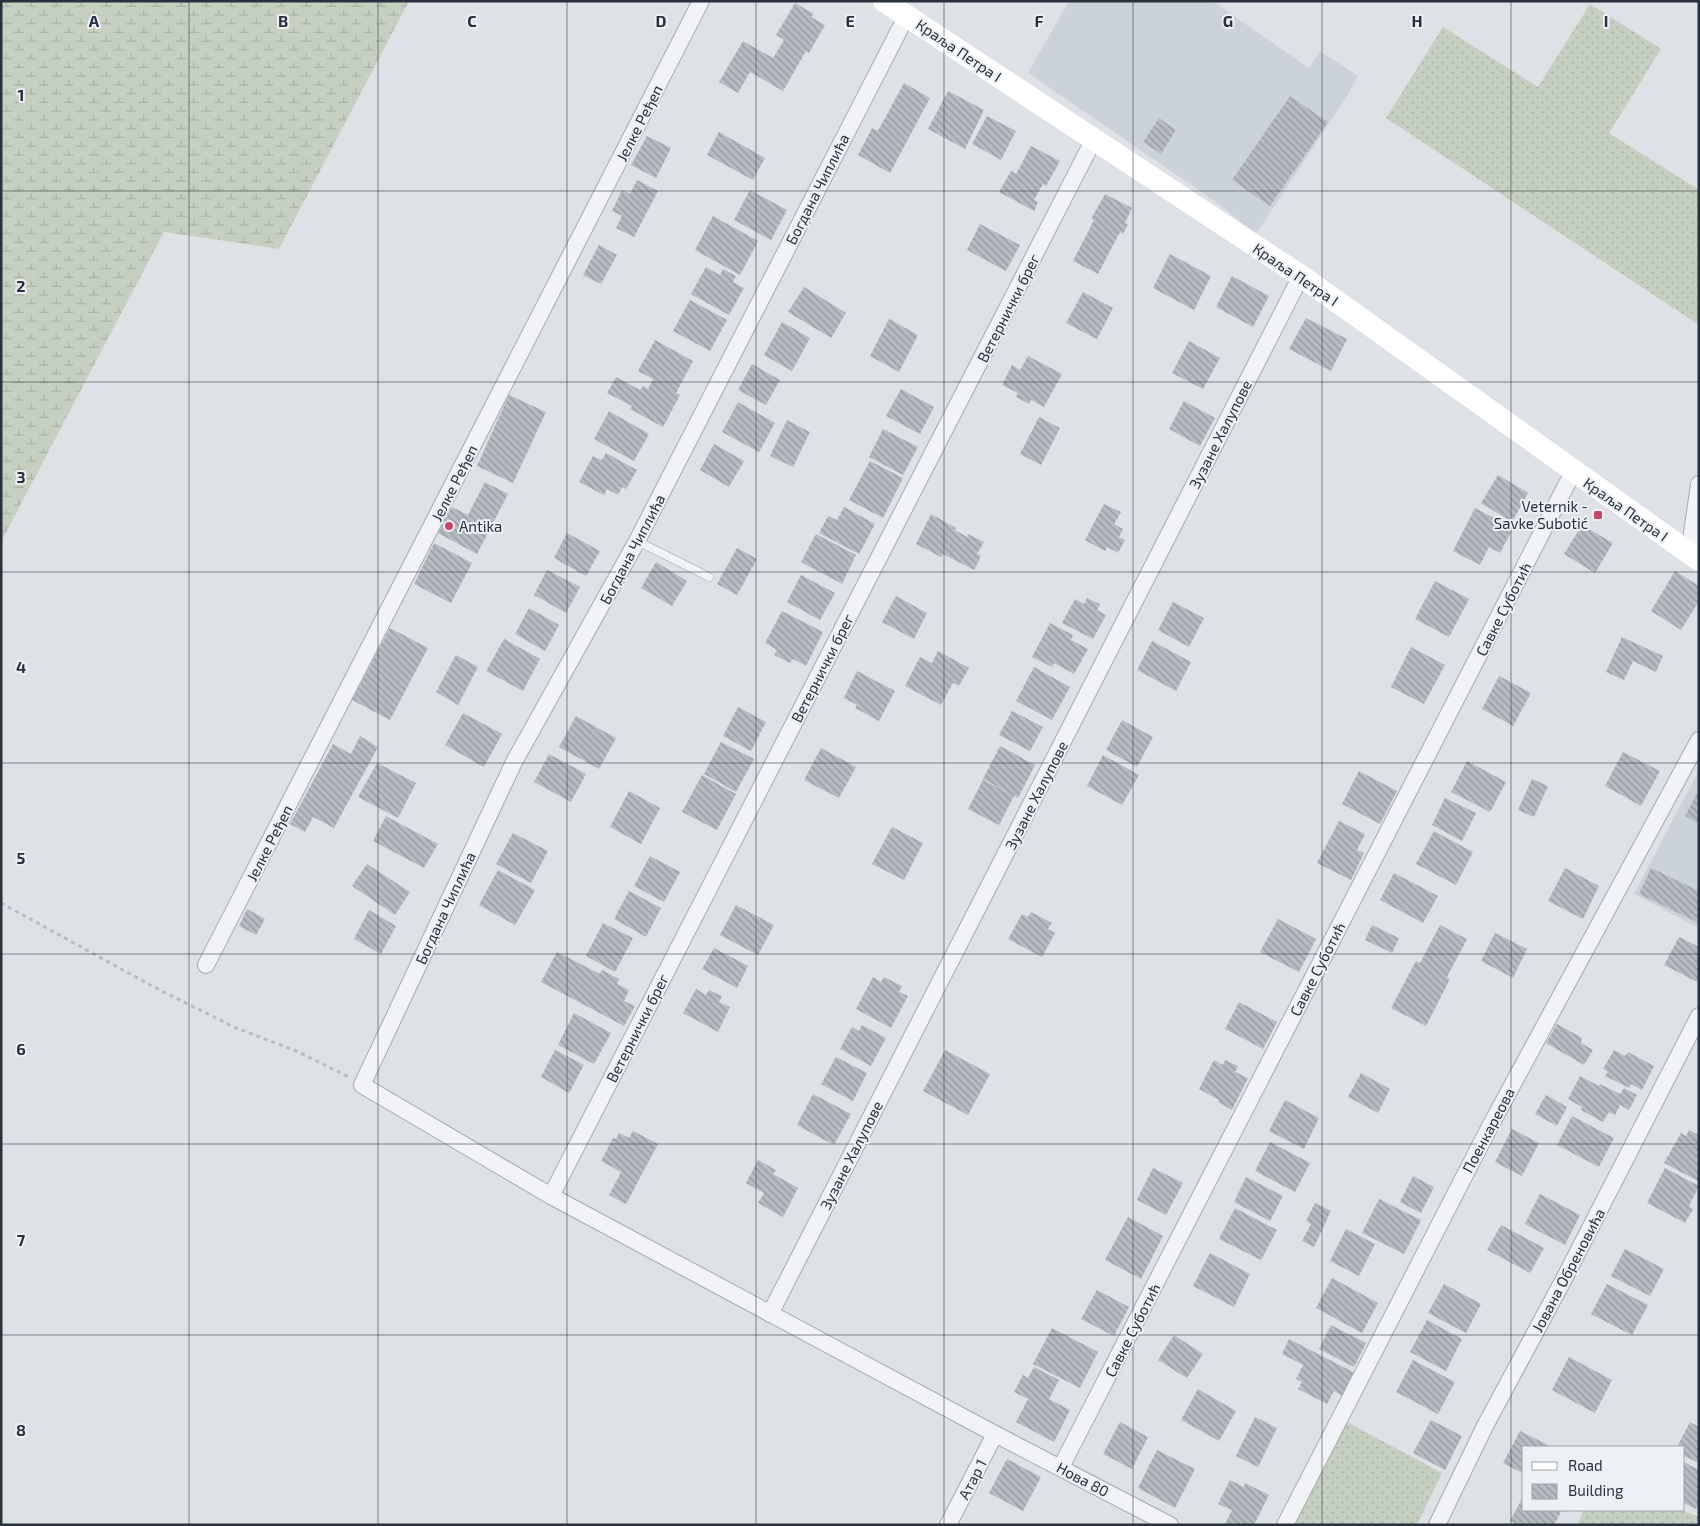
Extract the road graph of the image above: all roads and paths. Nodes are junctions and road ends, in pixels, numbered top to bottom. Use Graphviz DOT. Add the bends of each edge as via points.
graph roads {
  1 [pos="701,1"];
  2 [pos="884,1"];
  3 [pos="907,15"];
  4 [pos="1094,139"];
  5 [pos="1301,276"];
  6 [pos="1573,472"];
  7 [pos="1699,484"];
  8 [pos="637,541"];
  9 [pos="1694,557"];
  10 [pos="709,577"];
  11 [pos="1699,740"];
  12 [pos="1,903"];
  13 [pos="206,965"];
  14 [pos="1699,1016"];
  15 [pos="362,1085"];
  16 [pos="551,1196"];
  17 [pos="770,1314"];
  18 [pos="995,1434"];
  19 [pos="1062,1467"];
  20 [pos="948,1525"];
  21 [pos="1170,1525"];
  22 [pos="1285,1525"];
  23 [pos="1437,1525"];
  1 -- 13 [label="street, Јелке Ређеп"];
  2 -- 3 [label="street, Краља Петра I"];
  3 -- 4 [label="street, Краља Петра I"];
  3 -- 8 [label="street, Богдана Чиплића"];
  4 -- 5 [label="street, Краља Петра I"];
  4 -- 16 [label="street, Ветернички брег"];
  5 -- 6 [label="street, Краља Петра I"];
  5 -- 17 [label="street, Зузане Халупове"];
  6 -- 9 [label="street, Краља Петра I"];
  6 -- 19 [label="street, Савке Суботић"];
  7 -- 9 [label="street"];
  8 -- 10 [label="lane"];
  8 -- 15 [label="street, Богдана Чиплића" via="514,762"];
  11 -- 22 [label="street, Поенкареова" via="1488,1130"];
  12 -- 15 [label="path" via="154,987 236,1028 294,1050"];
  14 -- 23 [label="street, Јована Обреновића" via="1485,1426"];
  15 -- 16 [label="street, Нова 80"];
  16 -- 17 [label="street, Нова 80"];
  17 -- 18 [label="street, Нова 80"];
  18 -- 19 [label="street, Нова 80"];
  18 -- 20 [label="street, Атар 1"];
  19 -- 21 [label="street, Нова 80"];
}
